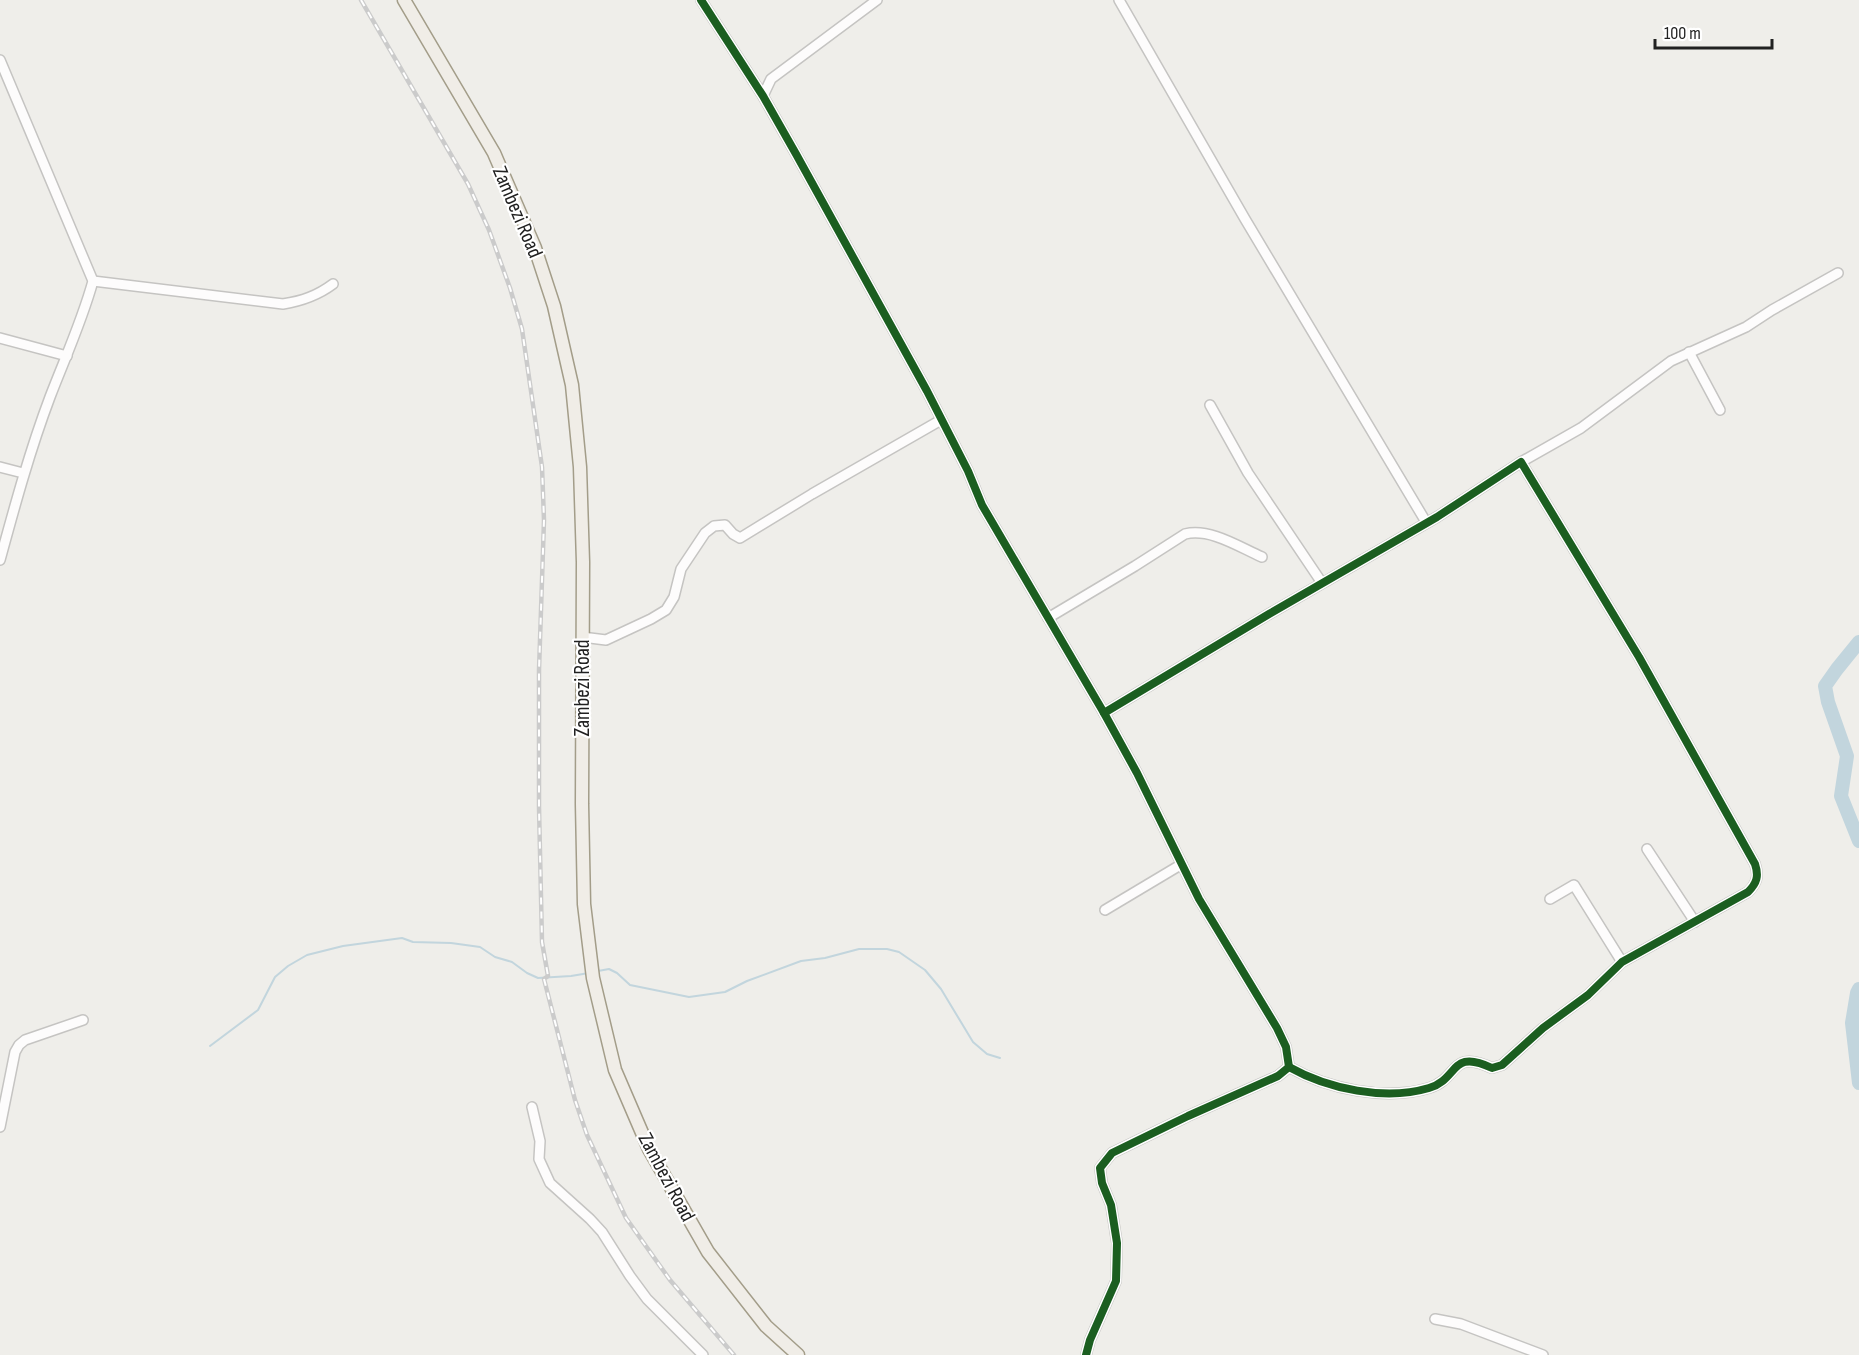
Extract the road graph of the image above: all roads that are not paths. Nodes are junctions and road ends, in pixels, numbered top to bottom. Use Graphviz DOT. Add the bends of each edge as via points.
graph roads {
  1 [pos="404,0"];
  2 [pos="701,0"];
  3 [pos="877,0"];
  4 [pos="1119,0"];
  5 [pos="0,60"];
  6 [pos="763,96"];
  7 [pos="1838,273"];
  8 [pos="93,281"];
  9 [pos="333,284"];
  10 [pos="0,338"];
  11 [pos="1689,352"];
  12 [pos="67,356"];
  13 [pos="1210,405"];
  14 [pos="1720,410"];
  15 [pos="941,420"];
  16 [pos="1521,462"];
  17 [pos="0,467"];
  18 [pos="23,473"];
  19 [pos="1426,522"];
  20 [pos="1262,557"];
  21 [pos="0,560"];
  22 [pos="1322,583"];
  23 [pos="1048,618"];
  24 [pos="582,637"];
  25 [pos="1104,713"];
  26 [pos="1647,849"];
  27 [pos="1182,864"];
  28 [pos="1550,899"];
  29 [pos="1105,910"];
  30 [pos="1695,922"];
  31 [pos="1622,962"];
  32 [pos="83,1020"];
  33 [pos="1289,1068"];
  34 [pos="532,1107"];
  35 [pos="0,1127"];
  36 [pos="1435,1319"];
  37 [pos="703,1355"];
  38 [pos="798,1355"];
  39 [pos="1086,1355"];
  40 [pos="1543,1355"];
  1 -- 24 [label="main road, Zambezi Road" via="494,153 535,248 554,306 572,385 580,466"];
  2 -- 6 [label="street"];
  3 -- 6 [label="street" via="771,79"];
  4 -- 19 [label="street"];
  5 -- 8 [label="street"];
  6 -- 15 [label="street"];
  7 -- 11 [label="street" via="1746,327"];
  8 -- 9 [label="street" via="283,304 304,300"];
  8 -- 12 [label="street"];
  10 -- 12 [label="street"];
  11 -- 14 [label="street"];
  11 -- 16 [label="street" via="1581,428"];
  12 -- 18 [label="street"];
  13 -- 22 [label="street" via="1248,473"];
  15 -- 23 [label="street" via="982,504"];
  15 -- 24 [label="street" via="740,538 725,525 714,526 681,569 674,597 666,610 606,640"];
  16 -- 19 [label="street"];
  16 -- 30 [label="street" via="1644,665 1755,864 1758,879 1748,892"];
  17 -- 18 [label="street"];
  18 -- 21 [label="street"];
  19 -- 22 [label="street"];
  20 -- 23 [label="street" via="1205,533 1185,534"];
  22 -- 25 [label="street"];
  23 -- 25 [label="street"];
  24 -- 38 [label="main road, Zambezi Road" via="584,904 593,974 615,1070 648,1149 708,1252 766,1326"];
  25 -- 27 [label="street"];
  26 -- 30 [label="street"];
  27 -- 29 [label="street"];
  27 -- 33 [label="street" via="1277,1028 1286,1047"];
  28 -- 31 [label="street" via="1574,885"];
  30 -- 31 [label="street"];
  31 -- 33 [label="street" via="1502,1065 1492,1068 1478,1062 1462,1062 1444,1081 1430,1088 1372,1094 1307,1078"];
  32 -- 35 [label="street" via="19,1045"];
  33 -- 39 [label="street" via="1112,1154 1100,1168 1117,1243 1116,1281"];
  34 -- 37 [label="street" via="540,1141 539,1159 550,1183 596,1226 647,1299"];
  36 -- 40 [label="street" via="1461,1324"];
}
